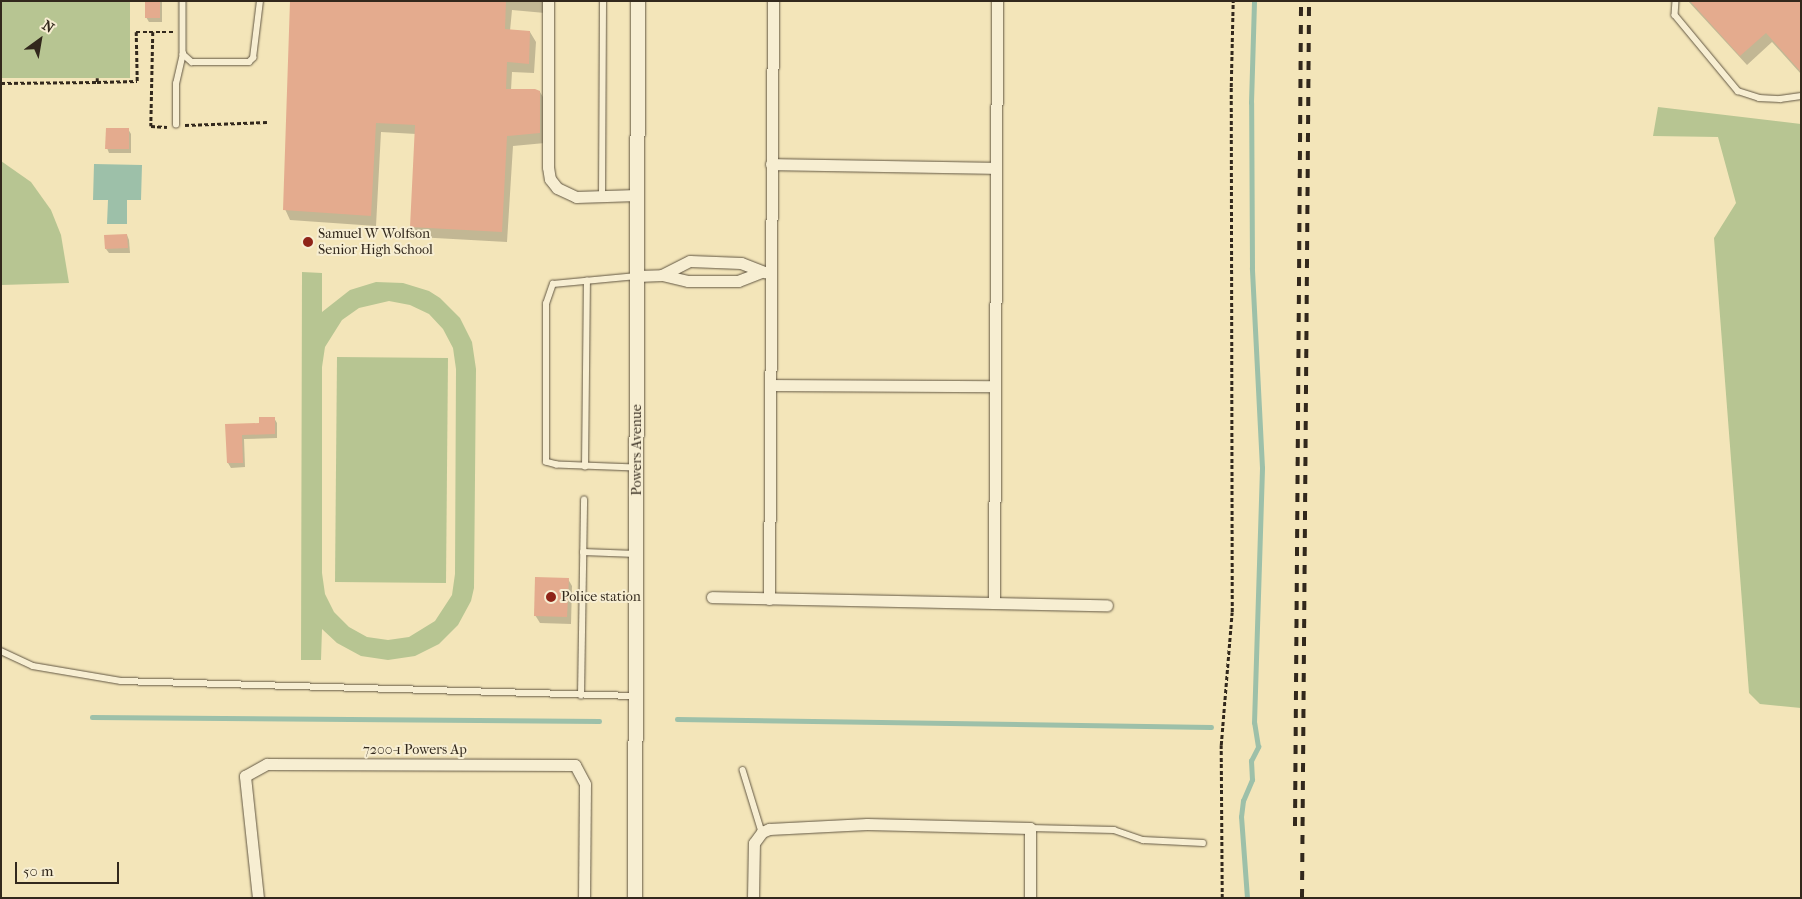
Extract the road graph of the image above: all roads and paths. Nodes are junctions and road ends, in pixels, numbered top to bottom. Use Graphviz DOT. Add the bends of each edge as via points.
graph roads {
  1 [pos="183,1"];
  2 [pos="260,1"];
  3 [pos="548,1"];
  4 [pos="603,1"];
  5 [pos="638,1"];
  6 [pos="772,1"];
  7 [pos="997,1"];
  8 [pos="1233,1"];
  9 [pos="1676,1"];
  10 [pos="153,32"];
  11 [pos="183,32"];
  12 [pos="183,54"];
  13 [pos="1,83"];
  14 [pos="1801,96"];
  15 [pos="267,122"];
  16 [pos="176,125"];
  17 [pos="771,164"];
  18 [pos="996,168"];
  19 [pos="637,195"];
  20 [pos="602,196"];
  21 [pos="766,272"];
  22 [pos="662,275"];
  23 [pos="637,276"];
  24 [pos="587,281"];
  25 [pos="770,384"];
  26 [pos="995,386"];
  27 [pos="585,466"];
  28 [pos="637,468"];
  29 [pos="584,500"];
  30 [pos="583,552"];
  31 [pos="636,554"];
  32 [pos="712,597"];
  33 [pos="769,599"];
  34 [pos="994,603"];
  35 [pos="1107,605"];
  36 [pos="1,652"];
  37 [pos="581,696"];
  38 [pos="636,696"];
  39 [pos="743,770"];
  40 [pos="1030,828"];
  41 [pos="762,832"];
  42 [pos="1203,843"];
  43 [pos="258,898"];
  44 [pos="584,898"];
  45 [pos="635,898"];
  46 [pos="753,898"];
  47 [pos="1030,898"];
  48 [pos="1222,898"];
  1 -- 11 [label="lane"];
  2 -- 12 [label="lane" via="253,58 249,62 192,62"];
  3 -- 20 [label="street" via="550,179 566,194"];
  4 -- 20 [label="lane"];
  5 -- 19 [label="street, Powers Avenue"];
  6 -- 17 [label="street"];
  7 -- 18 [label="street"];
  8 -- 48 [label="path" via="1232,602 1221,745"];
  9 -- 14 [label="lane" via="1675,15 1738,91 1759,98"];
  10 -- 11 [label="path"];
  10 -- 13 [label="path" via="136,32 137,81"];
  10 -- 16 [label="path" via="150,126 169,128"];
  11 -- 12 [label="lane"];
  12 -- 16 [label="lane" via="176,84"];
  15 -- 16 [label="path"];
  17 -- 18 [label="street"];
  17 -- 21 [label="street"];
  18 -- 26 [label="street"];
  19 -- 20 [label="street"];
  19 -- 23 [label="street, Powers Avenue"];
  21 -- 22 [label="street" via="738,281 688,281"];
  21 -- 22 [label="street" via="741,263 690,261"];
  21 -- 25 [label="street"];
  22 -- 23 [label="street"];
  23 -- 24 [label="lane"];
  23 -- 28 [label="street, Powers Avenue"];
  24 -- 27 [label="lane"];
  24 -- 27 [label="lane" via="553,284 546,304 546,462"];
  25 -- 26 [label="street"];
  25 -- 33 [label="street"];
  26 -- 34 [label="street"];
  27 -- 28 [label="lane"];
  28 -- 31 [label="street, Powers Avenue"];
  29 -- 30 [label="lane"];
  30 -- 31 [label="lane"];
  30 -- 37 [label="lane"];
  31 -- 38 [label="street, Powers Avenue"];
  32 -- 33 [label="street"];
  33 -- 34 [label="street"];
  34 -- 35 [label="street"];
  36 -- 37 [label="lane" via="33,666 122,681"];
  37 -- 38 [label="lane"];
  38 -- 45 [label="street, Powers Avenue"];
  39 -- 41 [label="lane"];
  40 -- 41 [label="street" via="867,824"];
  40 -- 42 [label="lane" via="1114,830 1143,840"];
  40 -- 47 [label="street"];
  41 -- 46 [label="street" via="754,843"];
  43 -- 44 [label="street, 7200-1 Powers Ap" via="245,776 267,764 576,765 584,784"];
}
